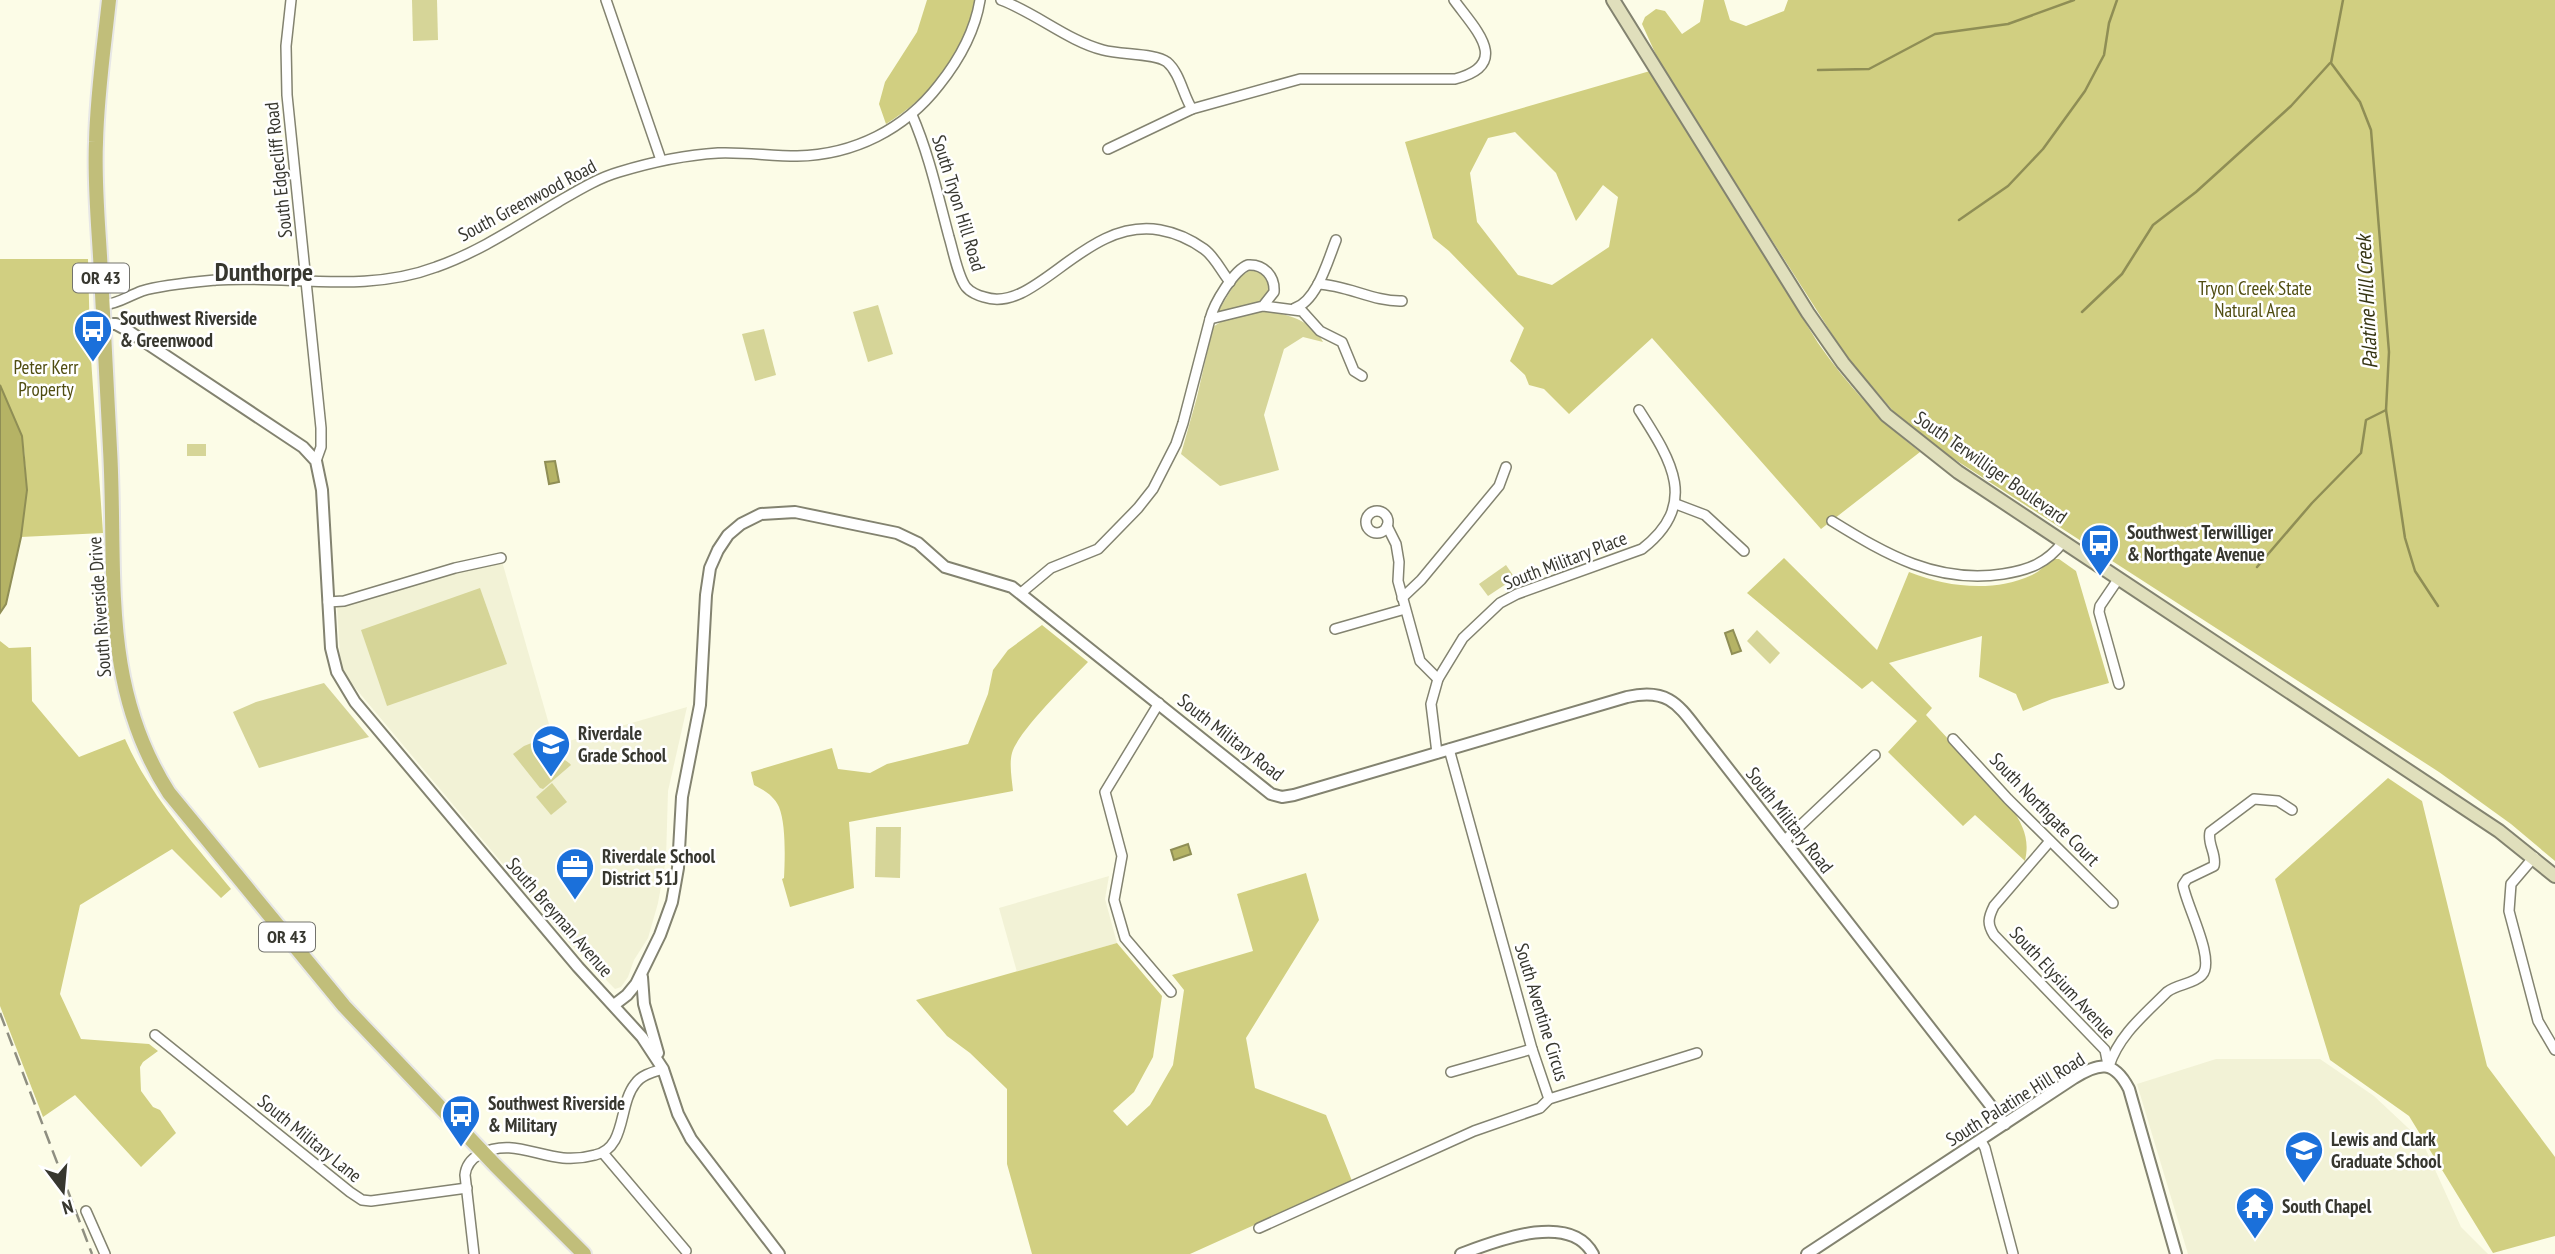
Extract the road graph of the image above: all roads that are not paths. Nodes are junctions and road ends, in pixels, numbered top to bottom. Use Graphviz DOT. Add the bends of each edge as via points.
graph roads {
  1 [pos="109,0"];
  2 [pos="291,0"];
  3 [pos="606,0"];
  4 [pos="980,0"];
  5 [pos="1001,0"];
  6 [pos="1454,0"];
  7 [pos="1613,0"];
  8 [pos="1192,109"];
  9 [pos="912,115"];
  10 [pos="1108,149"];
  11 [pos="661,160"];
  12 [pos="1335,240"];
  13 [pos="307,282"];
  14 [pos="1230,282"];
  15 [pos="1318,284"];
  16 [pos="1402,300"];
  17 [pos="103,305"];
  18 [pos="1263,306"];
  19 [pos="1294,309"];
  20 [pos="1210,319"];
  21 [pos="104,324"];
  22 [pos="1362,376"];
  23 [pos="1639,410"];
  24 [pos="316,461"];
  25 [pos="1506,467"];
  26 [pos="1676,504"];
  27 [pos="1832,521"];
  28 [pos="1387,526"];
  29 [pos="2063,542"];
  30 [pos="1744,551"];
  31 [pos="501,558"];
  32 [pos="2119,578"];
  33 [pos="1021,593"];
  34 [pos="1402,598"];
  35 [pos="328,602"];
  36 [pos="1405,609"];
  37 [pos="1335,629"];
  38 [pos="1438,679"];
  39 [pos="2119,684"];
  40 [pos="1159,703"];
  41 [pos="1953,739"];
  42 [pos="1449,749"];
  43 [pos="1437,752"];
  44 [pos="1875,755"];
  45 [pos="2292,810"];
  46 [pos="1784,841"];
  47 [pos="2050,841"];
  48 [pos="2534,857"];
  49 [pos="2555,876"];
  50 [pos="2113,903"];
  51 [pos="642,971"];
  52 [pos="1171,992"];
  53 [pos="614,1005"];
  54 [pos="155,1035"];
  55 [pos="1532,1049"];
  56 [pos="2555,1050"];
  57 [pos="1697,1052"];
  58 [pos="2109,1066"];
  59 [pos="663,1069"];
  60 [pos="1451,1072"];
  61 [pos="1549,1099"];
  62 [pos="2005,1124"];
  63 [pos="1980,1141"];
  64 [pos="483,1152"];
  65 [pos="603,1153"];
  66 [pos="467,1188"];
  67 [pos="86,1211"];
  68 [pos="1259,1228"];
  69 [pos="686,1251"];
  70 [pos="105,1254"];
  71 [pos="474,1254"];
  72 [pos="584,1254"];
  73 [pos="779,1254"];
  74 [pos="1461,1254"];
  75 [pos="1593,1254"];
  76 [pos="1807,1254"];
  77 [pos="2013,1254"];
  78 [pos="2176,1254"];
  1 -- 17 [label="main road, South Riverside Drive / OR 43" via="96,144"];
  2 -- 13 [label="street, South Edgecliff Road" via="287,95"];
  3 -- 11 [label="street"];
  4 -- 9 [label="street, South Greenwood Road" via="966,45 951,71"];
  5 -- 8 [label="street" via="1102,50 1164,60 1176,72"];
  6 -- 8 [label="street" via="1480,32 1485,47 1482,62 1472,74 1455,79 1300,79"];
  7 -- 29 [label="main road, South Terwilliger Boulevard" via="1808,313 1865,392 1927,449"];
  8 -- 10 [label="street"];
  9 -- 11 [label="street, South Greenwood Road" via="877,137 837,151 797,156 717,153"];
  9 -- 14 [label="street, South Tryon Hill Road" via="966,288 980,296 1001,300 1022,294 1086,248 1137,228 1183,236 1206,251"];
  11 -- 13 [label="street, South Greenwood Road" via="585,187 438,267 379,281"];
  12 -- 15 [label="street"];
  13 -- 17 [label="street, South Greenwood Road" via="216,280 149,290"];
  13 -- 24 [label="street, South Edgecliff Road" via="322,440"];
  14 -- 18 [label="street" via="1245,266 1262,268 1275,288"];
  14 -- 20 [label="street"];
  15 -- 16 [label="street" via="1337,284 1384,300"];
  15 -- 19 [label="street" via="1308,302"];
  17 -- 21 [label="main road, South Riverside Drive / OR 43"];
  18 -- 19 [label="street"];
  18 -- 20 [label="street"];
  19 -- 22 [label="street" via="1342,342 1353,368"];
  20 -- 33 [label="street" via="1176,444 1153,489 1098,549 1051,568"];
  21 -- 24 [label="street" via="127,330 303,447"];
  21 -- 64 [label="main road, South Riverside Drive / OR 43" via="117,648 141,742 169,793 344,1006"];
  23 -- 26 [label="street" via="1668,459"];
  24 -- 35 [label="street, South Breyman Avenue" via="322,490"];
  25 -- 34 [label="street" via="1499,486"];
  26 -- 30 [label="street" via="1705,515"];
  26 -- 38 [label="street, South Military Place" via="1654,540 1642,549 1500,603 1463,638"];
  27 -- 29 [label="street" via="1902,560 1978,578 2023,571 2049,558"];
  28 -- 34 [label="street" via="1396,544"];
  29 -- 32 [label="main road, South Terwilliger Boulevard"];
  31 -- 35 [label="street"];
  32 -- 39 [label="street" via="2099,610"];
  32 -- 48 [label="main road, South Terwilliger Boulevard"];
  33 -- 40 [label="street, South Military Road"];
  33 -- 51 [label="street, South Military Road" via="1004,583 945,567 918,543 885,530 789,511 761,514 732,531 718,550 709,575 700,705 682,797 673,894 664,926"];
  34 -- 36 [label="street"];
  35 -- 53 [label="street, South Breyman Avenue" via="333,658 347,692"];
  36 -- 37 [label="street"];
  36 -- 38 [label="street" via="1420,661"];
  38 -- 43 [label="street, South Military Place" via="1432,704"];
  40 -- 43 [label="street, South Military Road" via="1277,796 1294,795"];
  40 -- 52 [label="street" via="1105,792 1122,856 1114,900 1125,939"];
  41 -- 47 [label="street, South Northgate Court"];
  42 -- 43 [label="street, South Military Road"];
  42 -- 46 [label="street, South Military Road" via="1627,697 1658,694 1685,715"];
  42 -- 55 [label="street, South Aventine Circus"];
  44 -- 46 [label="street"];
  45 -- 58 [label="street" via="2278,800 2258,799 2210,832 2214,866 2184,882 2201,936 2204,972 2159,1000 2121,1039"];
  46 -- 62 [label="street, South Military Road"];
  47 -- 50 [label="street, South Northgate Court"];
  47 -- 58 [label="street, South Elysium Avenue" via="1994,906 1989,922 1994,935 2105,1050"];
  48 -- 49 [label="main road, South Terwilliger Boulevard"];
  48 -- 56 [label="street" via="2511,884 2509,911 2538,1021"];
  51 -- 53 [label="street, South Military Road" via="631,992"];
  51 -- 59 [label="street" via="644,1004"];
  53 -- 59 [label="street, South Breyman Avenue"];
  54 -- 66 [label="street, South Military Lane" via="362,1200"];
  55 -- 60 [label="street"];
  55 -- 61 [label="street, South Aventine Circus"];
  57 -- 61 [label="street"];
  58 -- 62 [label="street, South Palatine Hill Road" via="2084,1072"];
  58 -- 78 [label="street, South Palatine Hill Road" via="2129,1089"];
  59 -- 65 [label="street" via="635,1084 620,1129"];
  59 -- 73 [label="street, South Breyman Avenue" via="691,1139"];
  61 -- 68 [label="street, South Aventine Circus" via="1540,1108 1474,1131"];
  62 -- 63 [label="street, South Palatine Hill Road"];
  63 -- 76 [label="street, South Palatine Hill Road"];
  63 -- 77 [label="street"];
  64 -- 65 [label="street" via="515,1147 567,1159"];
  64 -- 66 [label="street" via="467,1166"];
  64 -- 72 [label="main road, South Riverside Drive / OR 43"];
  65 -- 69 [label="street"];
  66 -- 71 [label="street"];
  67 -- 70 [label="street"];
  74 -- 75 [label="street" via="1504,1239 1549,1232 1580,1238"];
}
